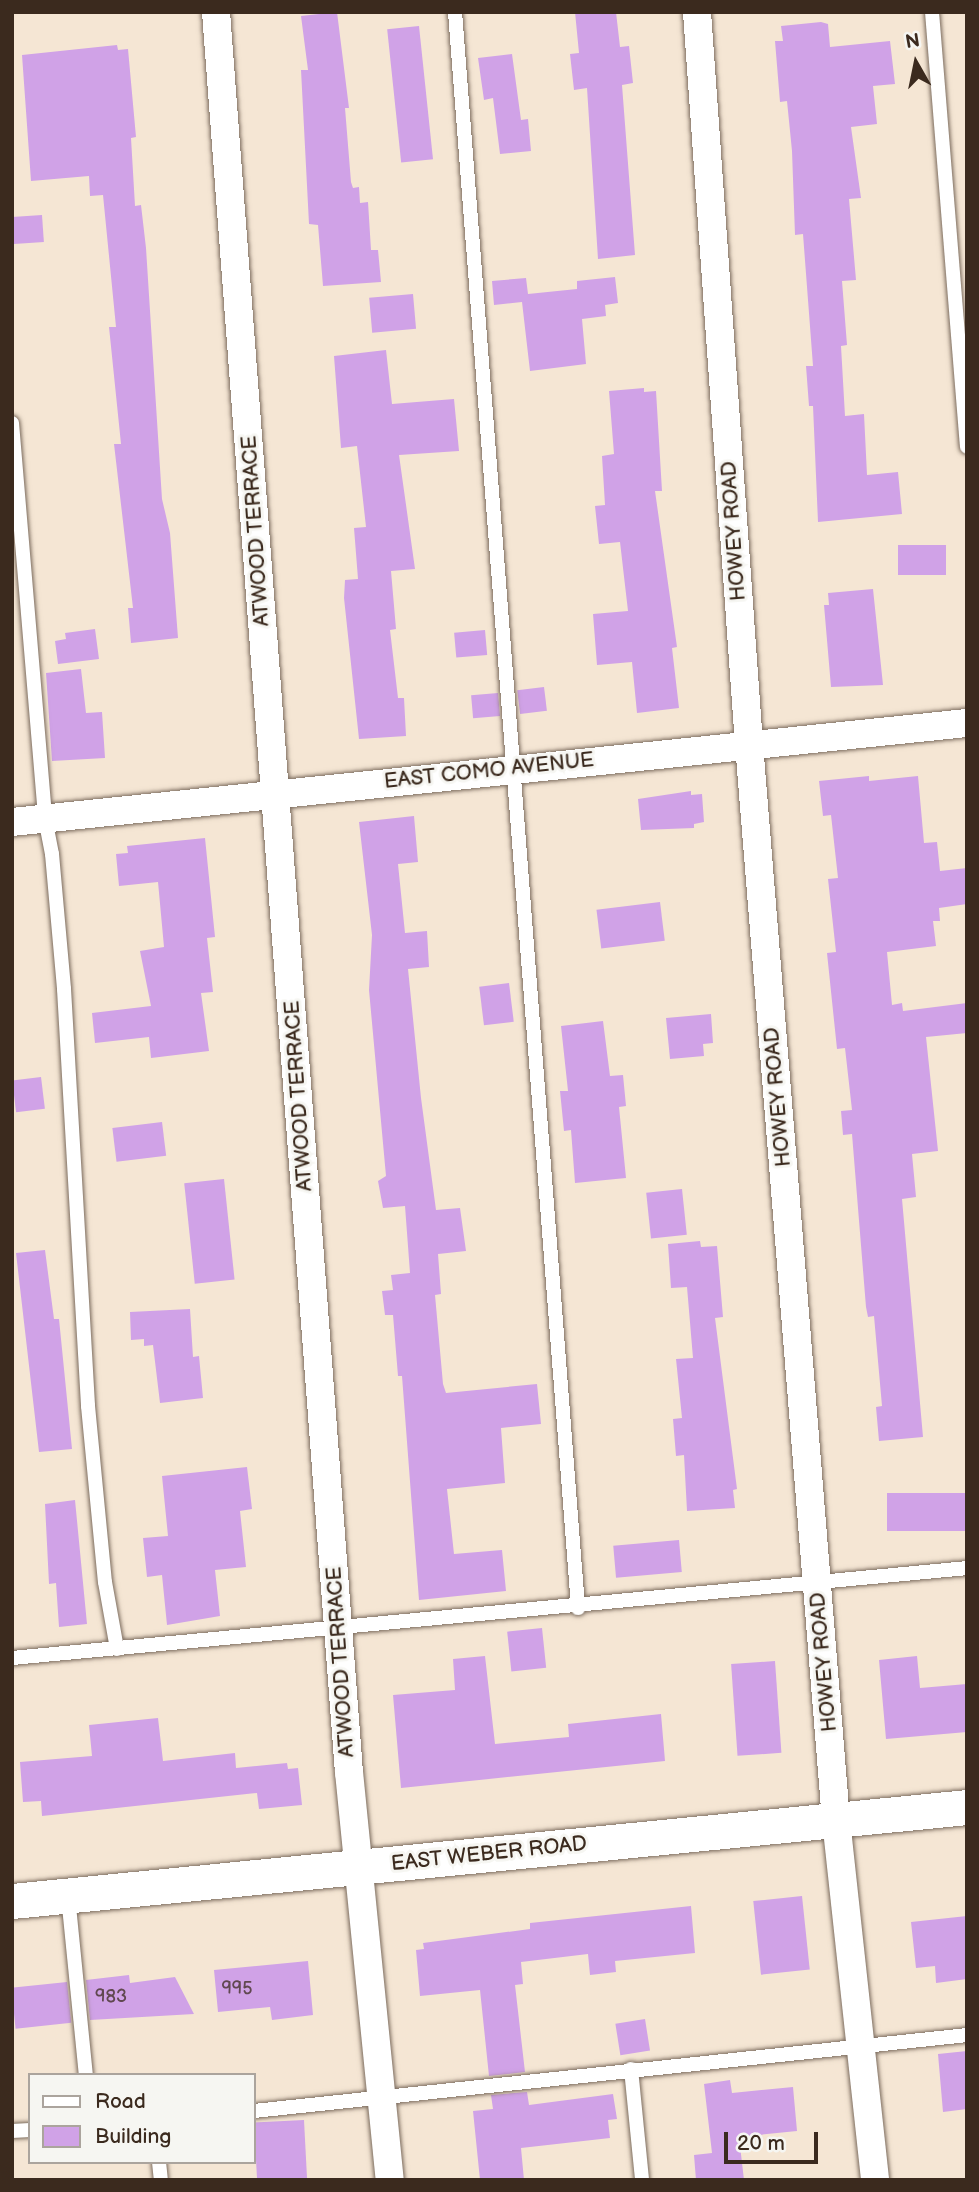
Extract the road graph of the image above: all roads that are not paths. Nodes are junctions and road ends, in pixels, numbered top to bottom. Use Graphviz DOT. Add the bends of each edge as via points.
graph roads {
  1 [pos="216,12"];
  2 [pos="455,12"];
  3 [pos="697,12"];
  4 [pos="932,12"];
  5 [pos="12,423"];
  6 [pos="967,447"];
  7 [pos="967,723"];
  8 [pos="749,744"];
  9 [pos="513,769"];
  10 [pos="276,793"];
  11 [pos="45,818"];
  12 [pos="12,822"];
  13 [pos="967,1568"];
  14 [pos="818,1583"];
  15 [pos="578,1608"];
  16 [pos="339,1630"];
  17 [pos="117,1649"];
  18 [pos="12,1658"];
  19 [pos="967,1807"];
  20 [pos="836,1819"];
  21 [pos="359,1867"];
  22 [pos="68,1896"];
  23 [pos="12,1901"];
  24 [pos="967,2035"];
  25 [pos="861,2047"];
  26 [pos="631,2070"];
  27 [pos="86,2073"];
  28 [pos="382,2099"];
  29 [pos="256,2111"];
  30 [pos="390,2180"];
  31 [pos="642,2180"];
  32 [pos="875,2180"];
  1 -- 10 [label="street, ATWOOD TERRACE"];
  2 -- 9 [label="lane"];
  3 -- 8 [label="street, HOWEY ROAD"];
  4 -- 6 [label="lane"];
  5 -- 11 [label="lane"];
  7 -- 8 [label="street, EAST COMO AVENUE"];
  8 -- 9 [label="street, EAST COMO AVENUE"];
  8 -- 14 [label="street, HOWEY ROAD"];
  9 -- 10 [label="street, EAST COMO AVENUE"];
  9 -- 15 [label="lane"];
  10 -- 11 [label="street, EAST COMO AVENUE"];
  10 -- 16 [label="street, ATWOOD TERRACE"];
  11 -- 12 [label="street, EAST COMO AVENUE"];
  11 -- 17 [label="lane" via="64,989 88,1406 105,1583"];
  13 -- 14 [label="lane"];
  14 -- 15 [label="lane"];
  14 -- 20 [label="street, HOWEY ROAD"];
  15 -- 16 [label="lane"];
  16 -- 17 [label="lane"];
  16 -- 21 [label="street, ATWOOD TERRACE"];
  17 -- 18 [label="lane"];
  19 -- 20 [label="street, EAST WEBER ROAD"];
  20 -- 21 [label="street, EAST WEBER ROAD"];
  20 -- 25 [label="street, HOWEY ROAD"];
  21 -- 22 [label="street, EAST WEBER ROAD"];
  21 -- 28 [label="street, ATWOOD TERRACE"];
  22 -- 23 [label="street, EAST WEBER ROAD"];
  22 -- 27 [label="lane"];
  24 -- 25 [label="lane"];
  25 -- 26 [label="lane"];
  25 -- 32 [label="street, HOWEY ROAD"];
  26 -- 28 [label="lane"];
  26 -- 31 [label="lane"];
  28 -- 29 [label="lane"];
  28 -- 30 [label="street, ATWOOD TERRACE"];
}
